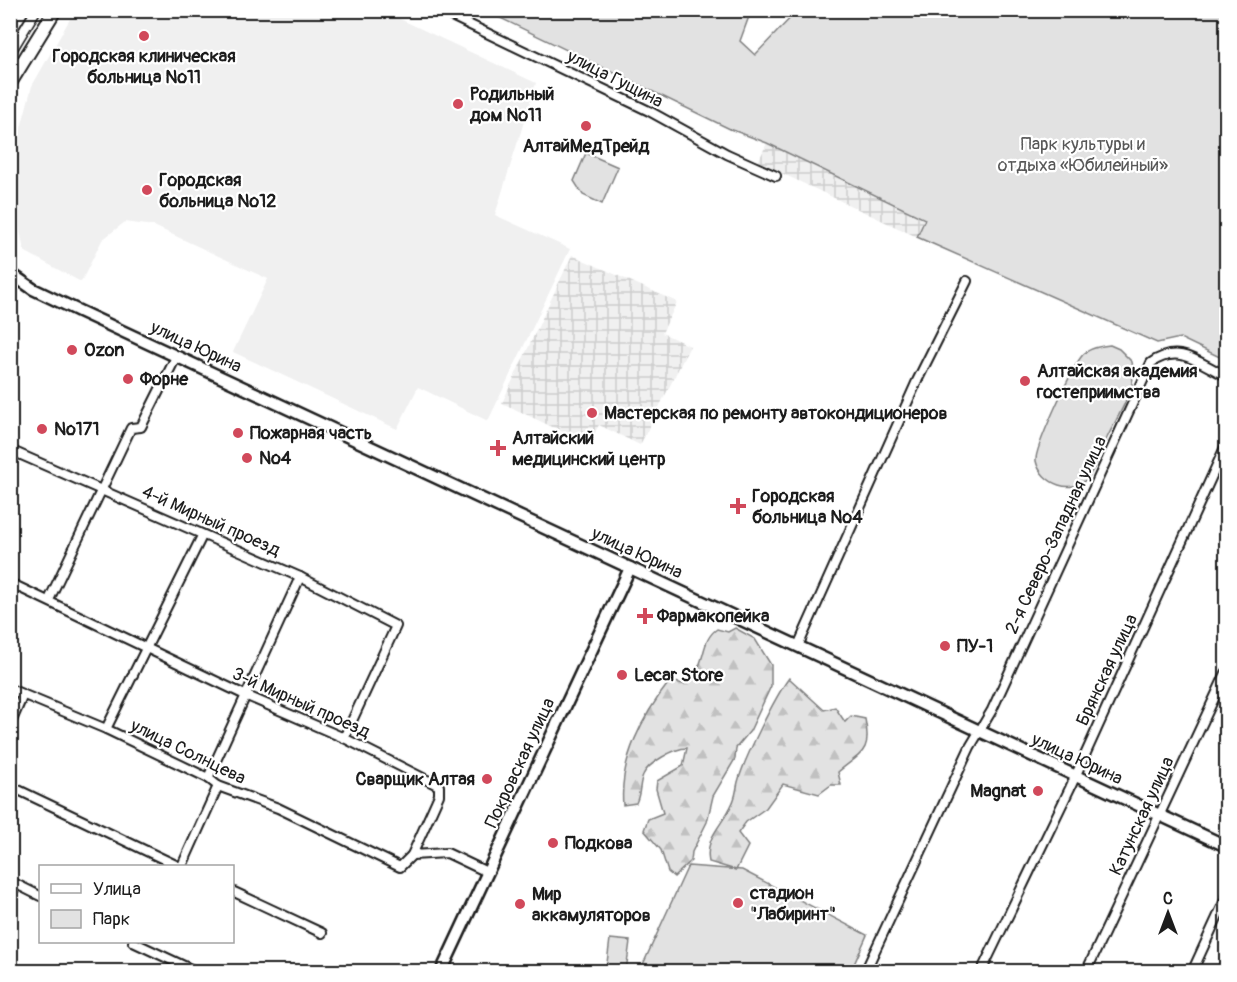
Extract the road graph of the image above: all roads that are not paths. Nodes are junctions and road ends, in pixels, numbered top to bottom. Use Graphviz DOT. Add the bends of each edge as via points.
graph roads {
  1 [pos="22,10"];
  2 [pos="55,10"];
  3 [pos="439,10"];
  4 [pos="10,30"];
  5 [pos="10,83"];
  6 [pos="776,176"];
  7 [pos="10,273"];
  8 [pos="967,280"];
  9 [pos="10,282"];
  10 [pos="33,289"];
  11 [pos="176,357"];
  12 [pos="1227,376"];
  13 [pos="1227,445"];
  14 [pos="10,450"];
  15 [pos="101,489"];
  16 [pos="202,536"];
  17 [pos="630,568"];
  18 [pos="300,577"];
  19 [pos="10,583"];
  20 [pos="49,600"];
  21 [pos="798,646"];
  22 [pos="146,647"];
  23 [pos="1227,673"];
  24 [pos="10,689"];
  25 [pos="23,695"];
  26 [pos="245,695"];
  27 [pos="10,725"];
  28 [pos="106,729"];
  29 [pos="980,730"];
  30 [pos="344,738"];
  31 [pos="1075,776"];
  32 [pos="208,778"];
  33 [pos="10,786"];
  34 [pos="218,786"];
  35 [pos="1159,814"];
  36 [pos="1227,846"];
  37 [pos="412,855"];
  38 [pos="176,865"];
  39 [pos="181,865"];
  40 [pos="487,872"];
  41 [pos="10,881"];
  42 [pos="234,892"];
  43 [pos="39,896"];
  44 [pos="1227,898"];
  45 [pos="322,933"];
  46 [pos="146,944"];
  47 [pos="197,972"];
  48 [pos="441,972"];
  49 [pos="865,972"];
  50 [pos="981,972"];
  51 [pos="1086,972"];
  52 [pos="1192,972"];
  1 -- 4 [label="main road"];
  2 -- 5 [label="main road"];
  3 -- 6 [label="street, улица Гущина"];
  7 -- 10 [label="main road, улица Юрина"];
  8 -- 21 [label="street" via="917,381"];
  9 -- 10 [label="main road, улица Юрина"];
  10 -- 11 [label="main road, улица Юрина"];
  11 -- 15 [label="street" via="141,427 131,428"];
  11 -- 17 [label="main road, улица Юрина"];
  12 -- 29 [label="street, 2-я Северо-Западная улица" via="1178,352 1151,363"];
  13 -- 31 [label="street, Брянская улица"];
  14 -- 15 [label="street, 4-й Мирный проезд"];
  15 -- 16 [label="street, 4-й Мирный проезд"];
  15 -- 20 [label="street"];
  16 -- 18 [label="street, 4-й Мирный проезд"];
  16 -- 22 [label="street"];
  17 -- 21 [label="main road, улица Юрина"];
  17 -- 40 [label="main road, Покровская улица"];
  18 -- 26 [label="street"];
  18 -- 30 [label="street, 4-й Мирный проезд" via="396,626"];
  19 -- 20 [label="street, 3-й Мирный проезд"];
  20 -- 22 [label="street, 3-й Мирный проезд"];
  21 -- 29 [label="main road, улица Юрина"];
  22 -- 26 [label="street, 3-й Мирный проезд"];
  22 -- 28 [label="street"];
  23 -- 35 [label="street, Катунская улица"];
  24 -- 25 [label="street, улица Солнцева"];
  25 -- 27 [label="street"];
  25 -- 28 [label="street, улица Солнцева"];
  26 -- 30 [label="street, 3-й Мирный проезд"];
  26 -- 32 [label="street"];
  28 -- 32 [label="street, улица Солнцева"];
  29 -- 31 [label="main road, улица Юрина"];
  29 -- 49 [label="street, 2-я Северо-Западная улица"];
  30 -- 37 [label="street, 3-й Мирный проезд" via="439,786 439,795"];
  31 -- 35 [label="main road, улица Юрина"];
  31 -- 50 [label="street, Брянская улица"];
  32 -- 34 [label="street, улица Солнцева"];
  33 -- 38 [label="street"];
  34 -- 37 [label="street, улица Солнцева" via="278,808 400,867"];
  34 -- 39 [label="street"];
  35 -- 36 [label="main road, улица Юрина"];
  35 -- 51 [label="street, Катунская улица"];
  37 -- 40 [label="street" via="447,853"];
  40 -- 48 [label="main road, Покровская улица"];
  41 -- 43 [label="street"];
  42 -- 45 [label="street"];
  44 -- 52 [label="street"];
  46 -- 47 [label="street"];
}
